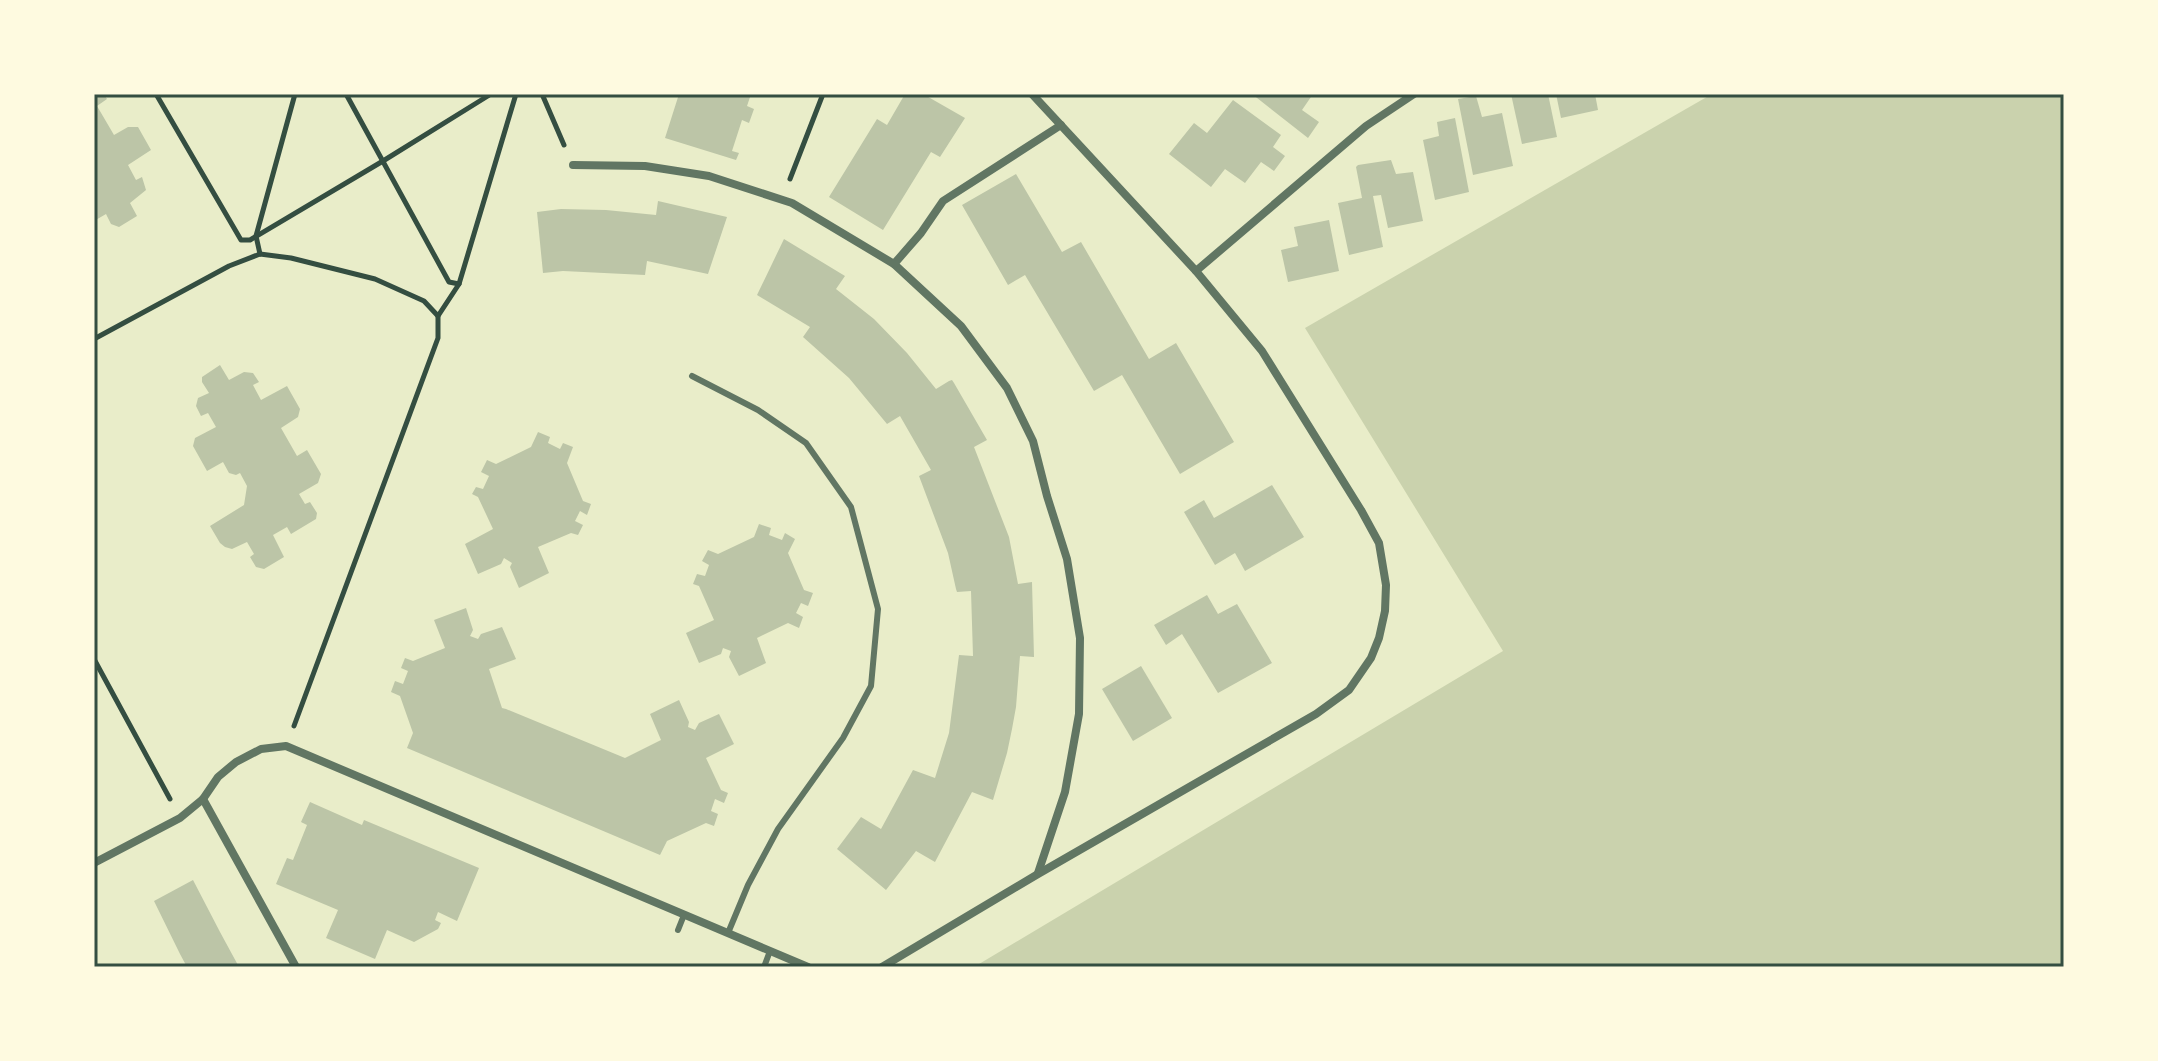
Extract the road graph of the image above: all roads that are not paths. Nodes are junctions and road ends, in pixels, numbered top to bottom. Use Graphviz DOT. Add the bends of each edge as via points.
graph roads {
  1 [pos="1032,94"];
  2 [pos="1414,94"];
  3 [pos="1061,125"];
  4 [pos="573,165"];
  5 [pos="894,264"];
  6 [pos="1196,271"];
  7 [pos="692,376"];
  8 [pos="203,799"];
  9 [pos="94,863"];
  10 [pos="1038,874"];
  11 [pos="684,915"];
  12 [pos="678,930"];
  13 [pos="728,933"];
  14 [pos="770,951"];
  15 [pos="296,967"];
  16 [pos="764,967"];
  17 [pos="808,967"];
  18 [pos="882,967"];
  1 -- 3 [label="street"];
  2 -- 6 [label="street" via="1366,126"];
  3 -- 5 [label="street" via="943,201"];
  3 -- 6 [label="street"];
  4 -- 5 [label="street" via="645,166 709,176 792,203"];
  5 -- 10 [label="street" via="961,326 1007,388 1033,441 1067,559 1080,638 1079,714 1065,792"];
  6 -- 10 [label="street" via="1262,351 1379,543 1386,585 1379,638 1349,690 1316,714"];
  7 -- 13 [label="lane" via="758,410 806,443 851,507 878,609 871,686 843,738 778,829"];
  8 -- 9 [label="street" via="180,818"];
  8 -- 11 [label="street" via="236,762 261,749 286,746"];
  8 -- 15 [label="street"];
  10 -- 18 [label="street"];
  11 -- 12 [label="lane"];
  11 -- 13 [label="street"];
  13 -- 14 [label="street"];
  14 -- 16 [label="lane"];
  14 -- 17 [label="street"];
}
